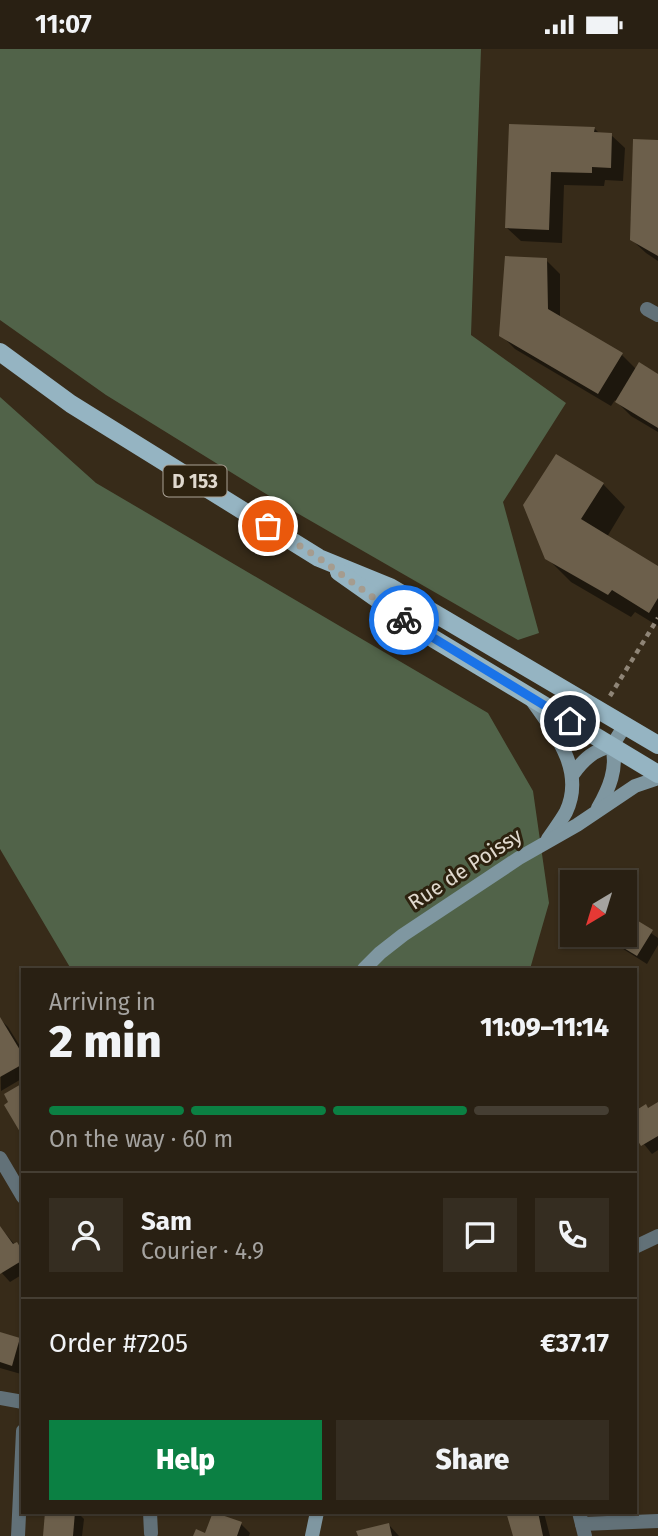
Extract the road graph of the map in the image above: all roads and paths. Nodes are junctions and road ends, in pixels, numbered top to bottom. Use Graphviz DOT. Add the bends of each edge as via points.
graph roads {
  1 [pos="0,352"];
  2 [pos="319,558"];
  3 [pos="658,618"];
  4 [pos="530,698"];
  5 [pos="601,705"];
  6 [pos="625,725"];
  7 [pos="658,744"];
  8 [pos="612,746"];
  9 [pos="573,774"];
  10 [pos="658,776"];
  11 [pos="596,813"];
  12 [pos="548,840"];
  13 [pos="365,968"];
  14 [pos="0,1158"];
  15 [pos="21,1194"];
  16 [pos="658,1235"];
  17 [pos="637,1246"];
  18 [pos="0,1398"];
  19 [pos="21,1402"];
  20 [pos="21,1473"];
  21 [pos="150,1514"];
  22 [pos="317,1514"];
  23 [pos="658,1521"];
  24 [pos="582,1524"];
  25 [pos="151,1533"];
  26 [pos="18,1536"];
  27 [pos="312,1536"];
  1 -- 2 [label="main road, D 153" via="83,411"];
  2 -- 4 [label="main road, D 153" via="434,639"];
  2 -- 5 [label="main road, D 153" via="390,587"];
  3 -- 5 [label="path"];
  4 -- 8 [label="main road, D 153"];
  4 -- 9 [label="street" via="562,746"];
  5 -- 6 [label="main road, D 153"];
  6 -- 7 [label="main road, D 153"];
  6 -- 8 [label="street"];
  8 -- 9 [label="street" via="597,749"];
  8 -- 10 [label="main road, D 153"];
  8 -- 11 [label="street" via="613,773"];
  9 -- 12 [label="street" via="566,813"];
  10 -- 11 [label="street, Rue de Poissy"];
  11 -- 12 [label="street, Rue de Poissy"];
  12 -- 13 [label="street, Rue de Poissy" via="403,935"];
  14 -- 15 [label="street"];
  16 -- 17 [label="street"];
  18 -- 19 [label="street"];
  20 -- 26 [label="street"];
  21 -- 25 [label="street"];
  22 -- 27 [label="street"];
  23 -- 24 [label="street"];
}
